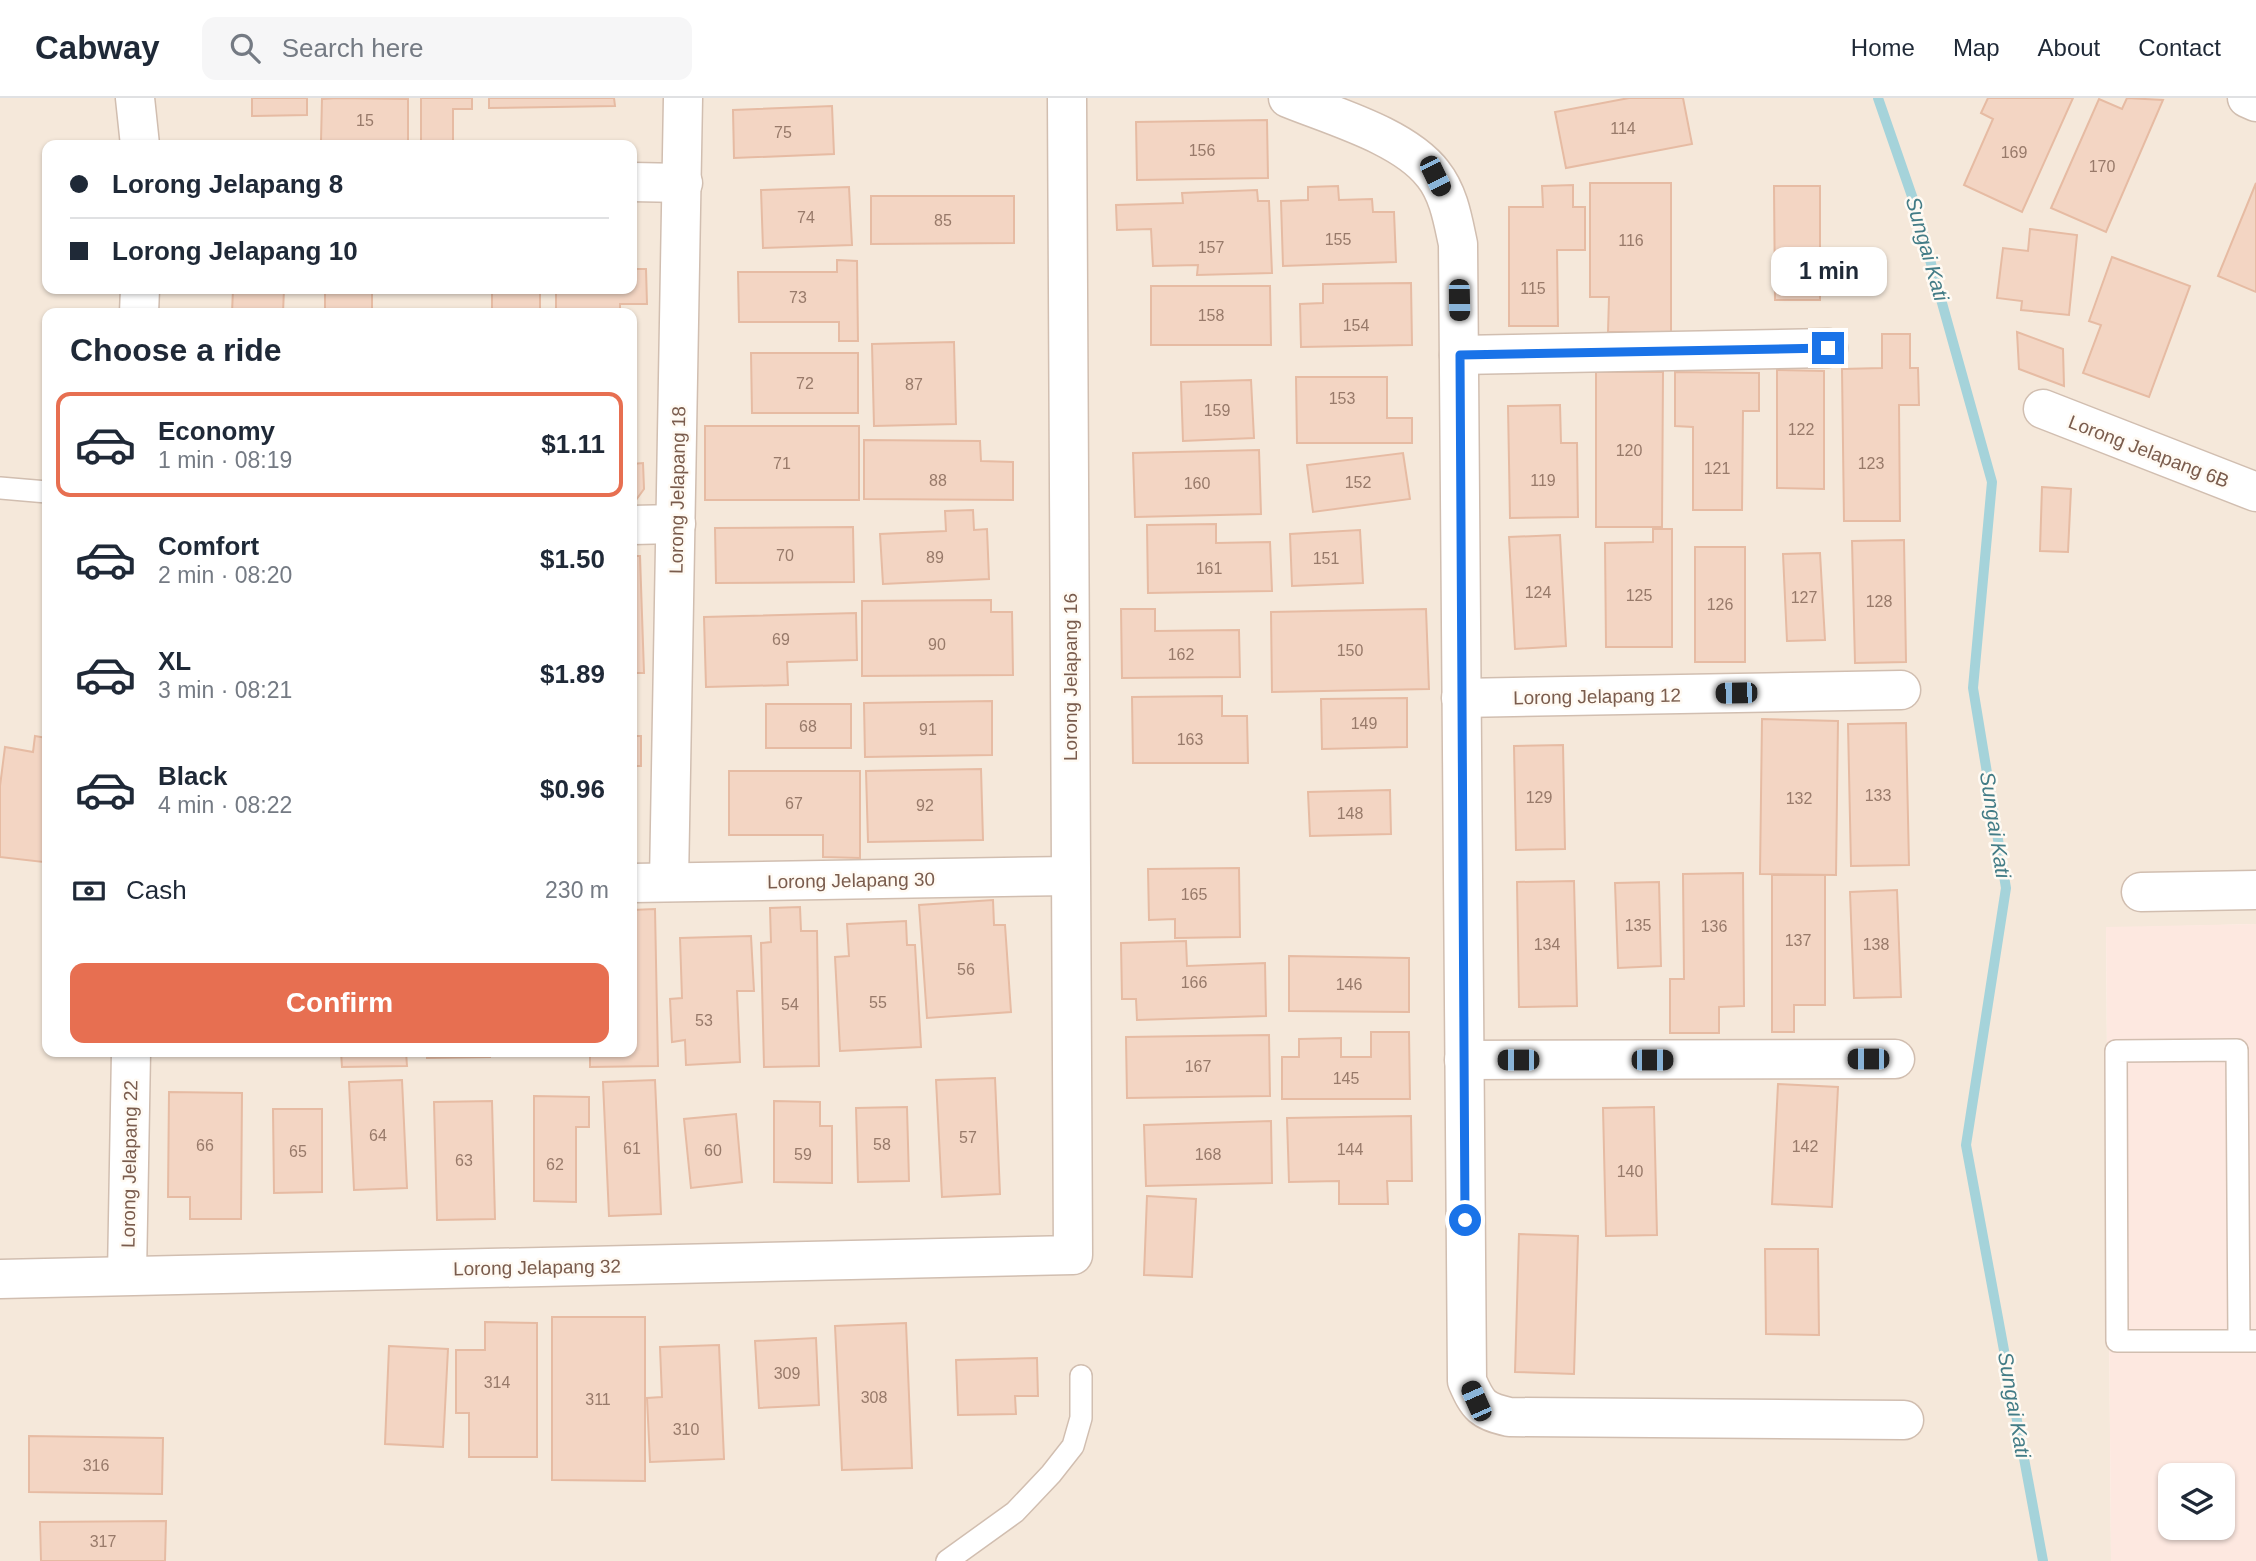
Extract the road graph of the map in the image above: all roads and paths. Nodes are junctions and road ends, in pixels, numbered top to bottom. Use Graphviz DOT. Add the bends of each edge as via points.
graph roads {
  1 [pos="135,98"];
  2 [pos="683,98"];
  3 [pos="1067,98"];
  4 [pos="1287,98"];
  5 [pos="2247,98"];
  6 [pos="2256,102"];
  7 [pos="139,140"];
  8 [pos="637,182"];
  9 [pos="683,183"];
  10 [pos="1828,348"];
  11 [pos="1460,355"];
  12 [pos="2043,409"];
  13 [pos="0,488"];
  14 [pos="42,492"];
  15 [pos="2256,492"];
  16 [pos="676,524"];
  17 [pos="637,525"];
  18 [pos="1900,690"];
  19 [pos="1461,698"];
  20 [pos="1070,876"];
  21 [pos="669,882"];
  22 [pos="637,883"];
  23 [pos="2256,890"];
  24 [pos="2141,892"];
  25 [pos="131,1057"];
  26 [pos="1895,1059"];
  27 [pos="1464,1060"];
  28 [pos="1073,1255"];
  29 [pos="127,1275"];
  30 [pos="0,1279"];
  31 [pos="2248,1341"];
  32 [pos="1081,1376"];
  33 [pos="1904,1420"];
  34 [pos="947,1561"];
  1 -- 7 [label="street"];
  2 -- 9 [label="street, Lorong Jelapang 18"];
  3 -- 20 [label="street, Lorong Jelapang 16"];
  4 -- 11 [label="street" via="1386,138 1414,153 1435,176 1450,208 1458,244"];
  5 -- 6 [label="street"];
  8 -- 9 [label="street"];
  9 -- 16 [label="street, Lorong Jelapang 18"];
  10 -- 11 [label="street"];
  11 -- 19 [label="street"];
  12 -- 15 [label="street, Lorong Jelapang 6B"];
  13 -- 14 [label="lane"];
  16 -- 17 [label="street"];
  16 -- 21 [label="street, Lorong Jelapang 18"];
  18 -- 19 [label="street, Lorong Jelapang 12"];
  19 -- 27 [label="street"];
  20 -- 21 [label="street, Lorong Jelapang 30"];
  20 -- 28 [label="street, Lorong Jelapang 16"];
  21 -- 22 [label="street, Lorong Jelapang 30"];
  23 -- 24 [label="street"];
  25 -- 29 [label="street, Lorong Jelapang 22"];
  26 -- 27 [label="street"];
  27 -- 33 [label="street" via="1467,1381 1476,1401 1488,1412 1509,1418"];
  28 -- 29 [label="street, Lorong Jelapang 32"];
  29 -- 30 [label="street, Lorong Jelapang 32"];
  31 -- 31 [label="lane" via="2117,1341 2116,1051 2237,1050"];
  32 -- 34 [label="lane" via="1081,1418 1073,1446 1015,1511"];
}
